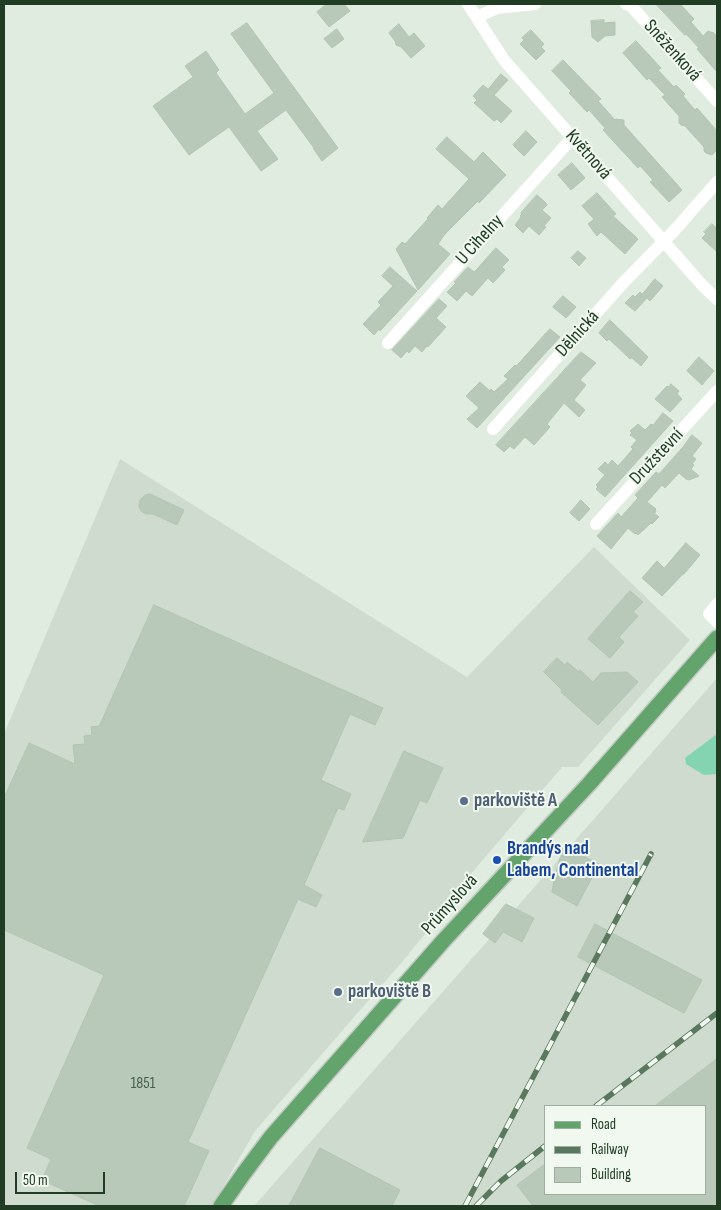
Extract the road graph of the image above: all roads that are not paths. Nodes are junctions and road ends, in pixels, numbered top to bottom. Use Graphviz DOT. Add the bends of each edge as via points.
graph roads {
  1 [pos="468,4"];
  2 [pos="535,4"];
  3 [pos="626,4"];
  4 [pos="477,17"];
  5 [pos="717,101"];
  6 [pos="573,138"];
  7 [pos="717,182"];
  8 [pos="664,241"];
  9 [pos="717,299"];
  10 [pos="388,343"];
  11 [pos="717,391"];
  12 [pos="493,429"];
  13 [pos="596,524"];
  14 [pos="717,604"];
  15 [pos="717,622"];
  16 [pos="717,638"];
  17 [pos="221,1206"];
  1 -- 4 [label="street, Květnová"];
  2 -- 4 [label="street" via="497,8"];
  3 -- 5 [label="street, Sněženková"];
  4 -- 6 [label="street, Květnová" via="504,60"];
  6 -- 8 [label="street, Květnová"];
  6 -- 10 [label="street, U Cihelny"];
  7 -- 8 [label="street, Dělnická"];
  8 -- 9 [label="street, Květnová"];
  8 -- 12 [label="street, Dělnická"];
  11 -- 13 [label="street, Družstevní"];
  14 -- 15 [label="street" via="709,614"];
  16 -- 17 [label="main road, Průmyslová" via="271,1137"];
}
